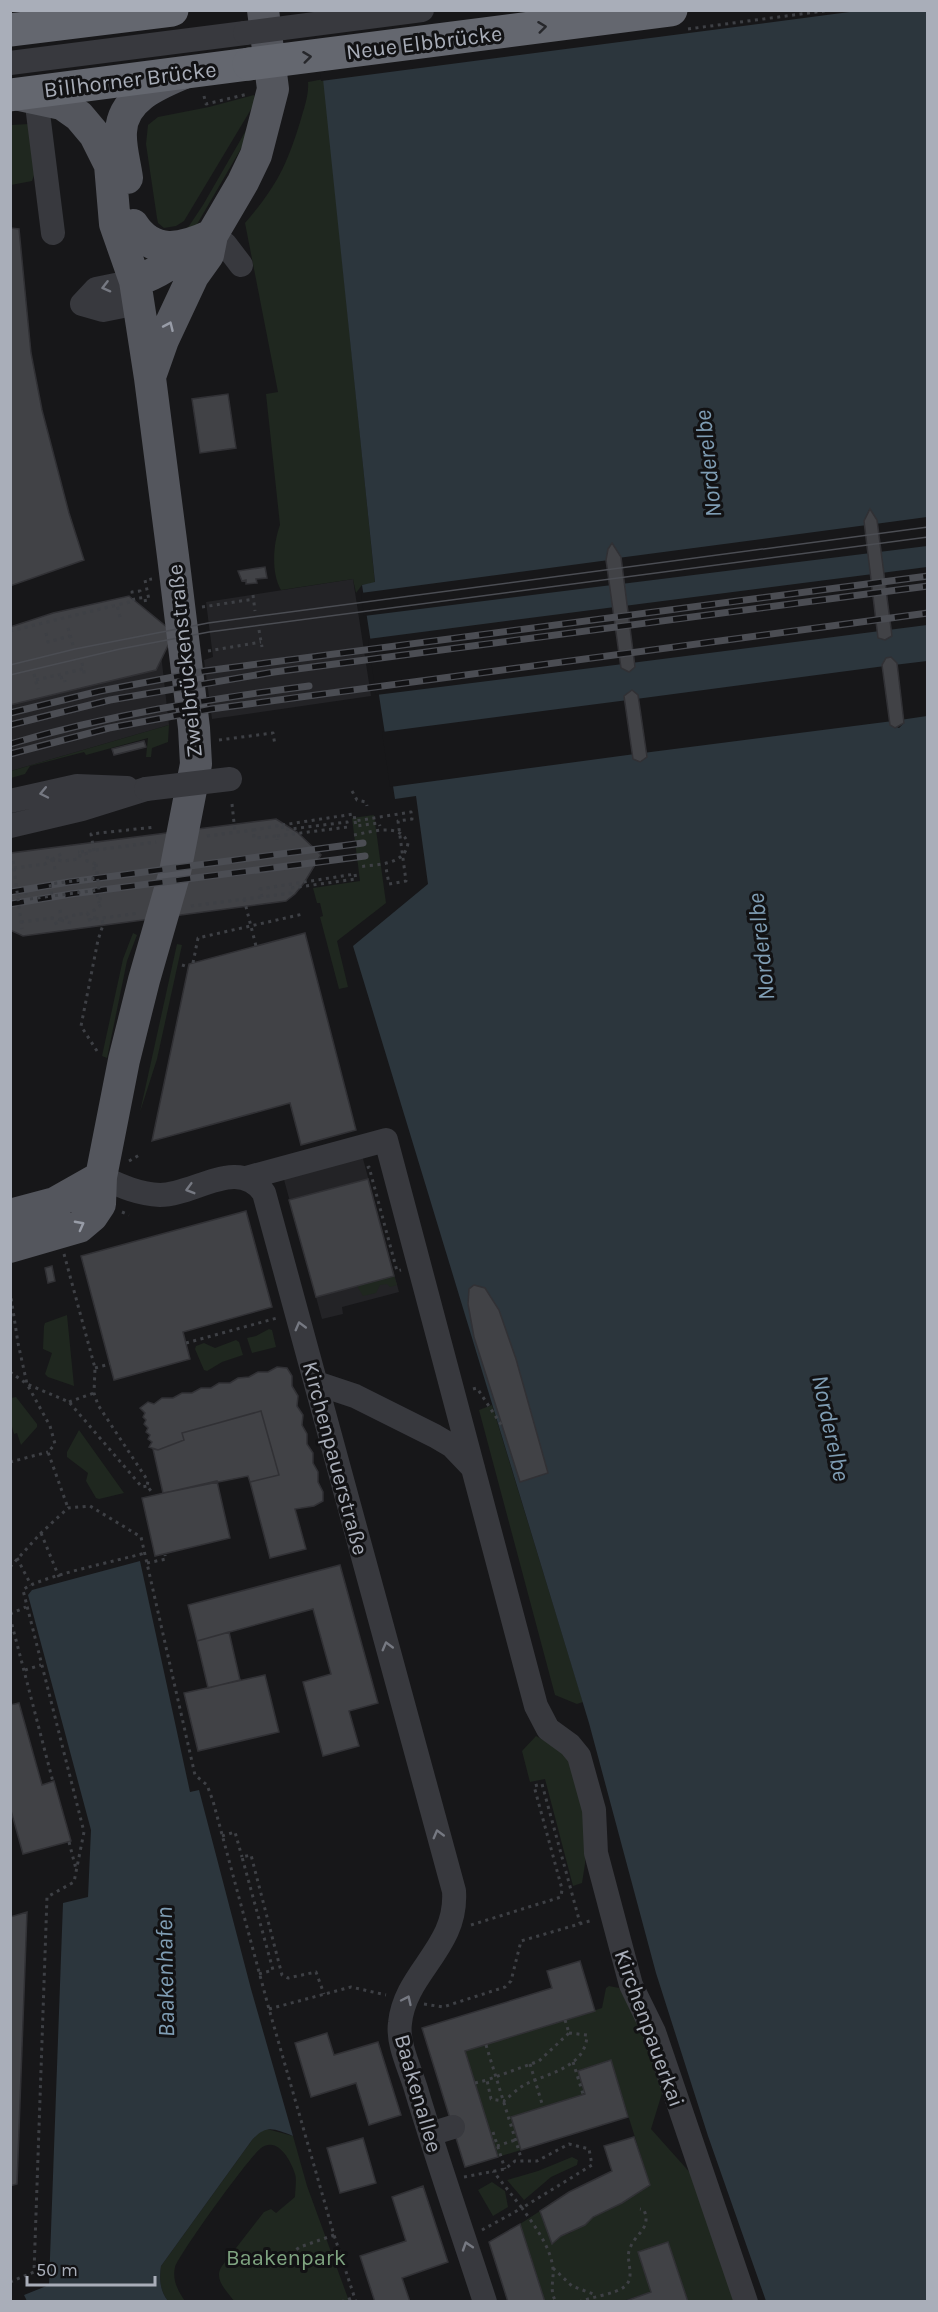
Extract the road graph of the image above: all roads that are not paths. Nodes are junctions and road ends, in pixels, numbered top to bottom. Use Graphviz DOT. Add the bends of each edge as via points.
graph roads {
  1 [pos="172,10"];
  2 [pos="422,10"];
  3 [pos="671,10"];
  4 [pos="35,24"];
  5 [pos="253,50"];
  6 [pos="197,83"];
  7 [pos="18,87"];
  8 [pos="133,225"];
  9 [pos="53,233"];
  10 [pos="202,239"];
  11 [pos="242,265"];
  12 [pos="193,276"];
  13 [pos="137,292"];
  14 [pos="150,378"];
  15 [pos="230,779"];
  16 [pos="146,789"];
  17 [pos="10,801"];
  18 [pos="10,826"];
  19 [pos="101,1177"];
  20 [pos="246,1178"];
  21 [pos="10,1215"];
  22 [pos="10,1247"];
  23 [pos="316,1383"];
  24 [pos="474,1469"];
  25 [pos="454,1891"];
  26 [pos="453,2127"];
  27 [pos="430,2134"];
  28 [pos="485,2301"];
  29 [pos="746,2301"];
  1 -- 4 [label="highway"];
  2 -- 5 [label="street, bridge"];
  5 -- 3 [label="highway, Neue Elbbrücke, one-way, bridge"];
  5 -- 6 [label="highway, Billhorner Brücke"];
  5 -- 7 [label="street"];
  5 -- 10 [label="main road" via="273,89 267,116 243,182"];
  6 -- 7 [label="highway, Billhorner Brücke"];
  6 -- 8 [label="main road" via="147,91 123,119 121,145"];
  7 -- 9 [label="street"];
  7 -- 13 [label="main road, one-way" via="62,104 79,116 106,153 112,174 115,224"];
  8 -- 10 [label="main road" via="145,240 156,245 169,247"];
  8 -- 13 [label="main road"];
  10 -- 11 [label="street" via="225,244"];
  10 -- 12 [label="main road" via="208,255"];
  10 -- 13 [label="main road"];
  12 -- 13 [label="main road" via="170,292"];
  14 -- 12 [label="main road, one-way"];
  13 -- 14 [label="main road, Zweibrückenstraße"];
  14 -- 19 [label="main road, Zweibrückenstraße" via="196,764 175,872 124,1060"];
  15 -- 16 [label="street, bridge"];
  16 -- 17 [label="street, one-way" via="77,786"];
  16 -- 18 [label="street"];
  20 -- 19 [label="street, one-way" via="234,1176 162,1195 131,1191"];
  19 -- 21 [label="main road" via="55,1203"];
  22 -- 19 [label="main road, Zweibrückenstraße, one-way" via="85,1224 100,1204"];
  23 -- 20 [label="street, Kirchenpauerstraße, one-way" via="264,1193"];
  20 -- 24 [label="street" via="386,1140"];
  23 -- 24 [label="street" via="355,1396 440,1439"];
  25 -- 23 [label="street, Kirchenpauerstraße, one-way"];
  24 -- 29 [label="street, Kirchenpauerkai" via="536,1706 548,1729 575,1749 581,1764 594,1810 596,1853 631,1985 654,2032"];
  27 -- 25 [label="street, Baakenallee, one-way" via="399,2024 405,2000 449,1929 454,1915"];
  26 -- 27 [label="street"];
  28 -- 27 [label="street, Baakenallee, one-way"];
}
